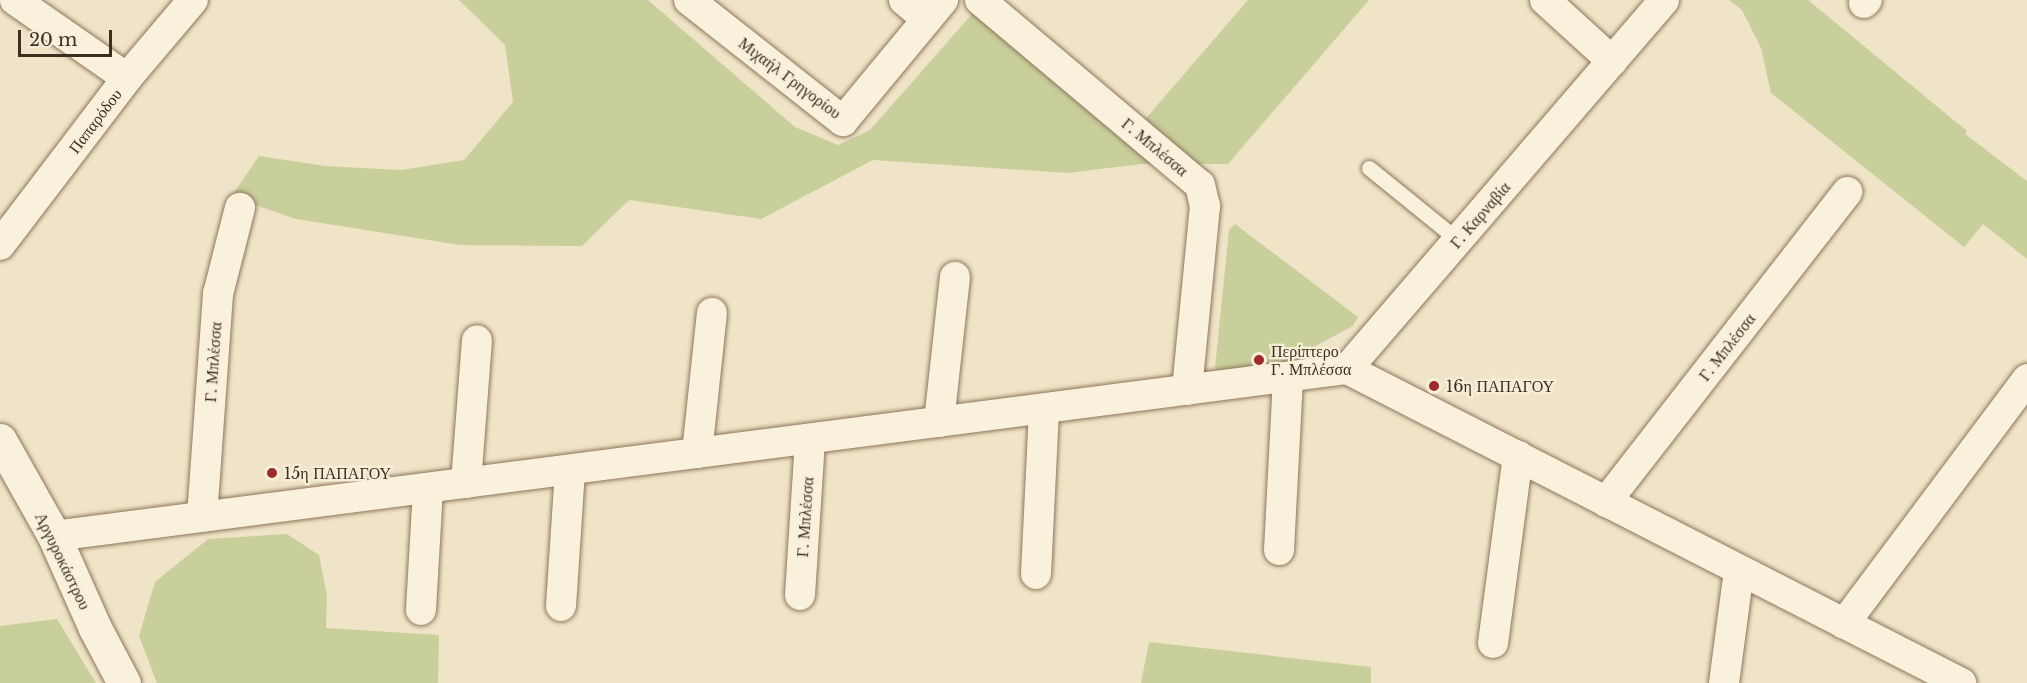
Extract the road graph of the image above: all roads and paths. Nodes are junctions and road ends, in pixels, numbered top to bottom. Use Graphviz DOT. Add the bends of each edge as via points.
graph roads {
  1 [pos="15,0"];
  2 [pos="193,0"];
  3 [pos="689,0"];
  4 [pos="904,0"];
  5 [pos="980,0"];
  6 [pos="1545,0"];
  7 [pos="1664,0"];
  8 [pos="935,10"];
  9 [pos="1612,61"];
  10 [pos="127,78"];
  11 [pos="1369,168"];
  12 [pos="1847,192"];
  13 [pos="240,208"];
  14 [pos="1458,240"];
  15 [pos="0,245"];
  16 [pos="955,277"];
  17 [pos="712,313"];
  18 [pos="477,340"];
  19 [pos="1347,369"];
  20 [pos="1288,377"];
  21 [pos="2027,380"];
  22 [pos="1187,390"];
  23 [pos="1044,408"];
  24 [pos="939,422"];
  25 [pos="810,439"];
  26 [pos="0,440"];
  27 [pos="697,453"];
  28 [pos="1518,456"];
  29 [pos="570,470"];
  30 [pos="466,483"];
  31 [pos="428,488"];
  32 [pos="1606,502"];
  33 [pos="202,518"];
  34 [pos="54,536"];
  35 [pos="1279,550"];
  36 [pos="1739,570"];
  37 [pos="1036,574"];
  38 [pos="800,596"];
  39 [pos="561,606"];
  40 [pos="421,610"];
  41 [pos="1844,624"];
  42 [pos="1493,643"];
  43 [pos="117,670"];
  44 [pos="1724,683"];
  45 [pos="1961,683"];
  1 -- 10 [label="street"];
  2 -- 10 [label="street, Παπαρόδου"];
  3 -- 8 [label="street, Μιχαήλ Γρηγορίου" via="843,121"];
  4 -- 8 [label="street, Μιχαήλ Γρηγορίου"];
  5 -- 22 [label="street, Γ. Μπλέσσα" via="1200,185 1205,206"];
  6 -- 9 [label="street"];
  7 -- 9 [label="street, Γ. Καρναβία"];
  9 -- 14 [label="street, Γ. Καρναβία"];
  10 -- 15 [label="street, Παπαρόδου"];
  11 -- 14 [label="lane"];
  12 -- 32 [label="street, Γ. Μπλέσσα"];
  13 -- 33 [label="street, Γ. Μπλέσσα" via="219,294"];
  14 -- 19 [label="street, Γ. Καρναβία"];
  16 -- 24 [label="street"];
  17 -- 27 [label="street"];
  18 -- 30 [label="street"];
  19 -- 20 [label="street"];
  19 -- 28 [label="street"];
  20 -- 22 [label="street"];
  20 -- 35 [label="street"];
  21 -- 41 [label="street"];
  22 -- 23 [label="street"];
  23 -- 24 [label="street"];
  23 -- 37 [label="street"];
  24 -- 25 [label="street"];
  25 -- 27 [label="street"];
  25 -- 38 [label="street, Γ. Μπλέσσα"];
  26 -- 34 [label="street, Αργυροκάστρου"];
  27 -- 29 [label="street"];
  28 -- 32 [label="street"];
  28 -- 42 [label="street"];
  29 -- 30 [label="street"];
  29 -- 39 [label="street"];
  30 -- 31 [label="street"];
  31 -- 33 [label="street"];
  31 -- 40 [label="street"];
  32 -- 36 [label="street"];
  33 -- 34 [label="street"];
  34 -- 43 [label="street, Αργυροκάστρου"];
  36 -- 41 [label="street"];
  36 -- 44 [label="street"];
  41 -- 45 [label="street"];
}
